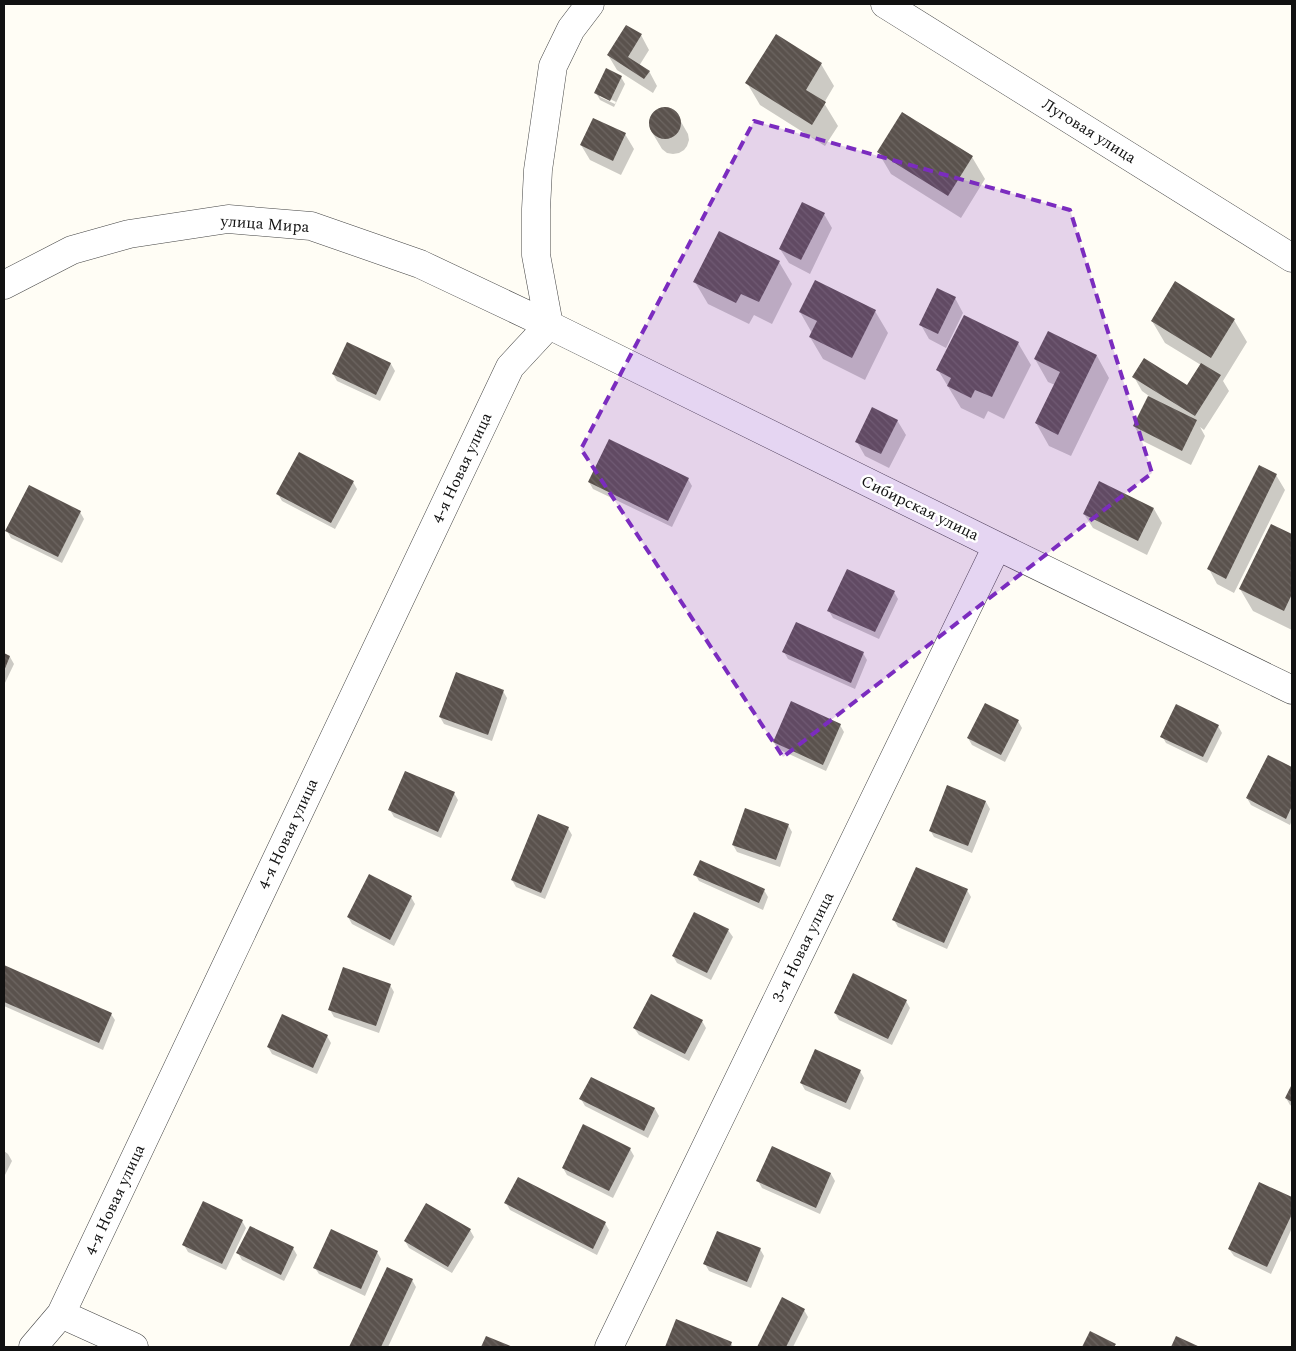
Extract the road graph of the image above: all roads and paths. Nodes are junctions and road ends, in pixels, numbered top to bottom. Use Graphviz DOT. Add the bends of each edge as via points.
graph roads {
  1 [pos="590,4"];
  2 [pos="885,4"];
  3 [pos="1292,258"];
  4 [pos="4,285"];
  5 [pos="549,325"];
  6 [pos="997,546"];
  7 [pos="1292,690"];
  8 [pos="61,1314"];
  9 [pos="33,1347"];
  10 [pos="134,1347"];
  11 [pos="609,1347"];
  1 -- 5 [label="street" via="570,29 553,66 538,170 536,255"];
  2 -- 3 [label="street, Луговая улица"];
  4 -- 5 [label="street, улица Мира" via="72,250 129,234 228,219 311,226 420,264"];
  5 -- 6 [label="street, Сибирская улица"];
  5 -- 8 [label="street, 4-я Новая улица" via="510,367"];
  6 -- 7 [label="street, Сибирская улица"];
  6 -- 11 [label="street, 3-я Новая улица"];
  8 -- 9 [label="street, 4-я Новая улица"];
  8 -- 10 [label="street"];
}
